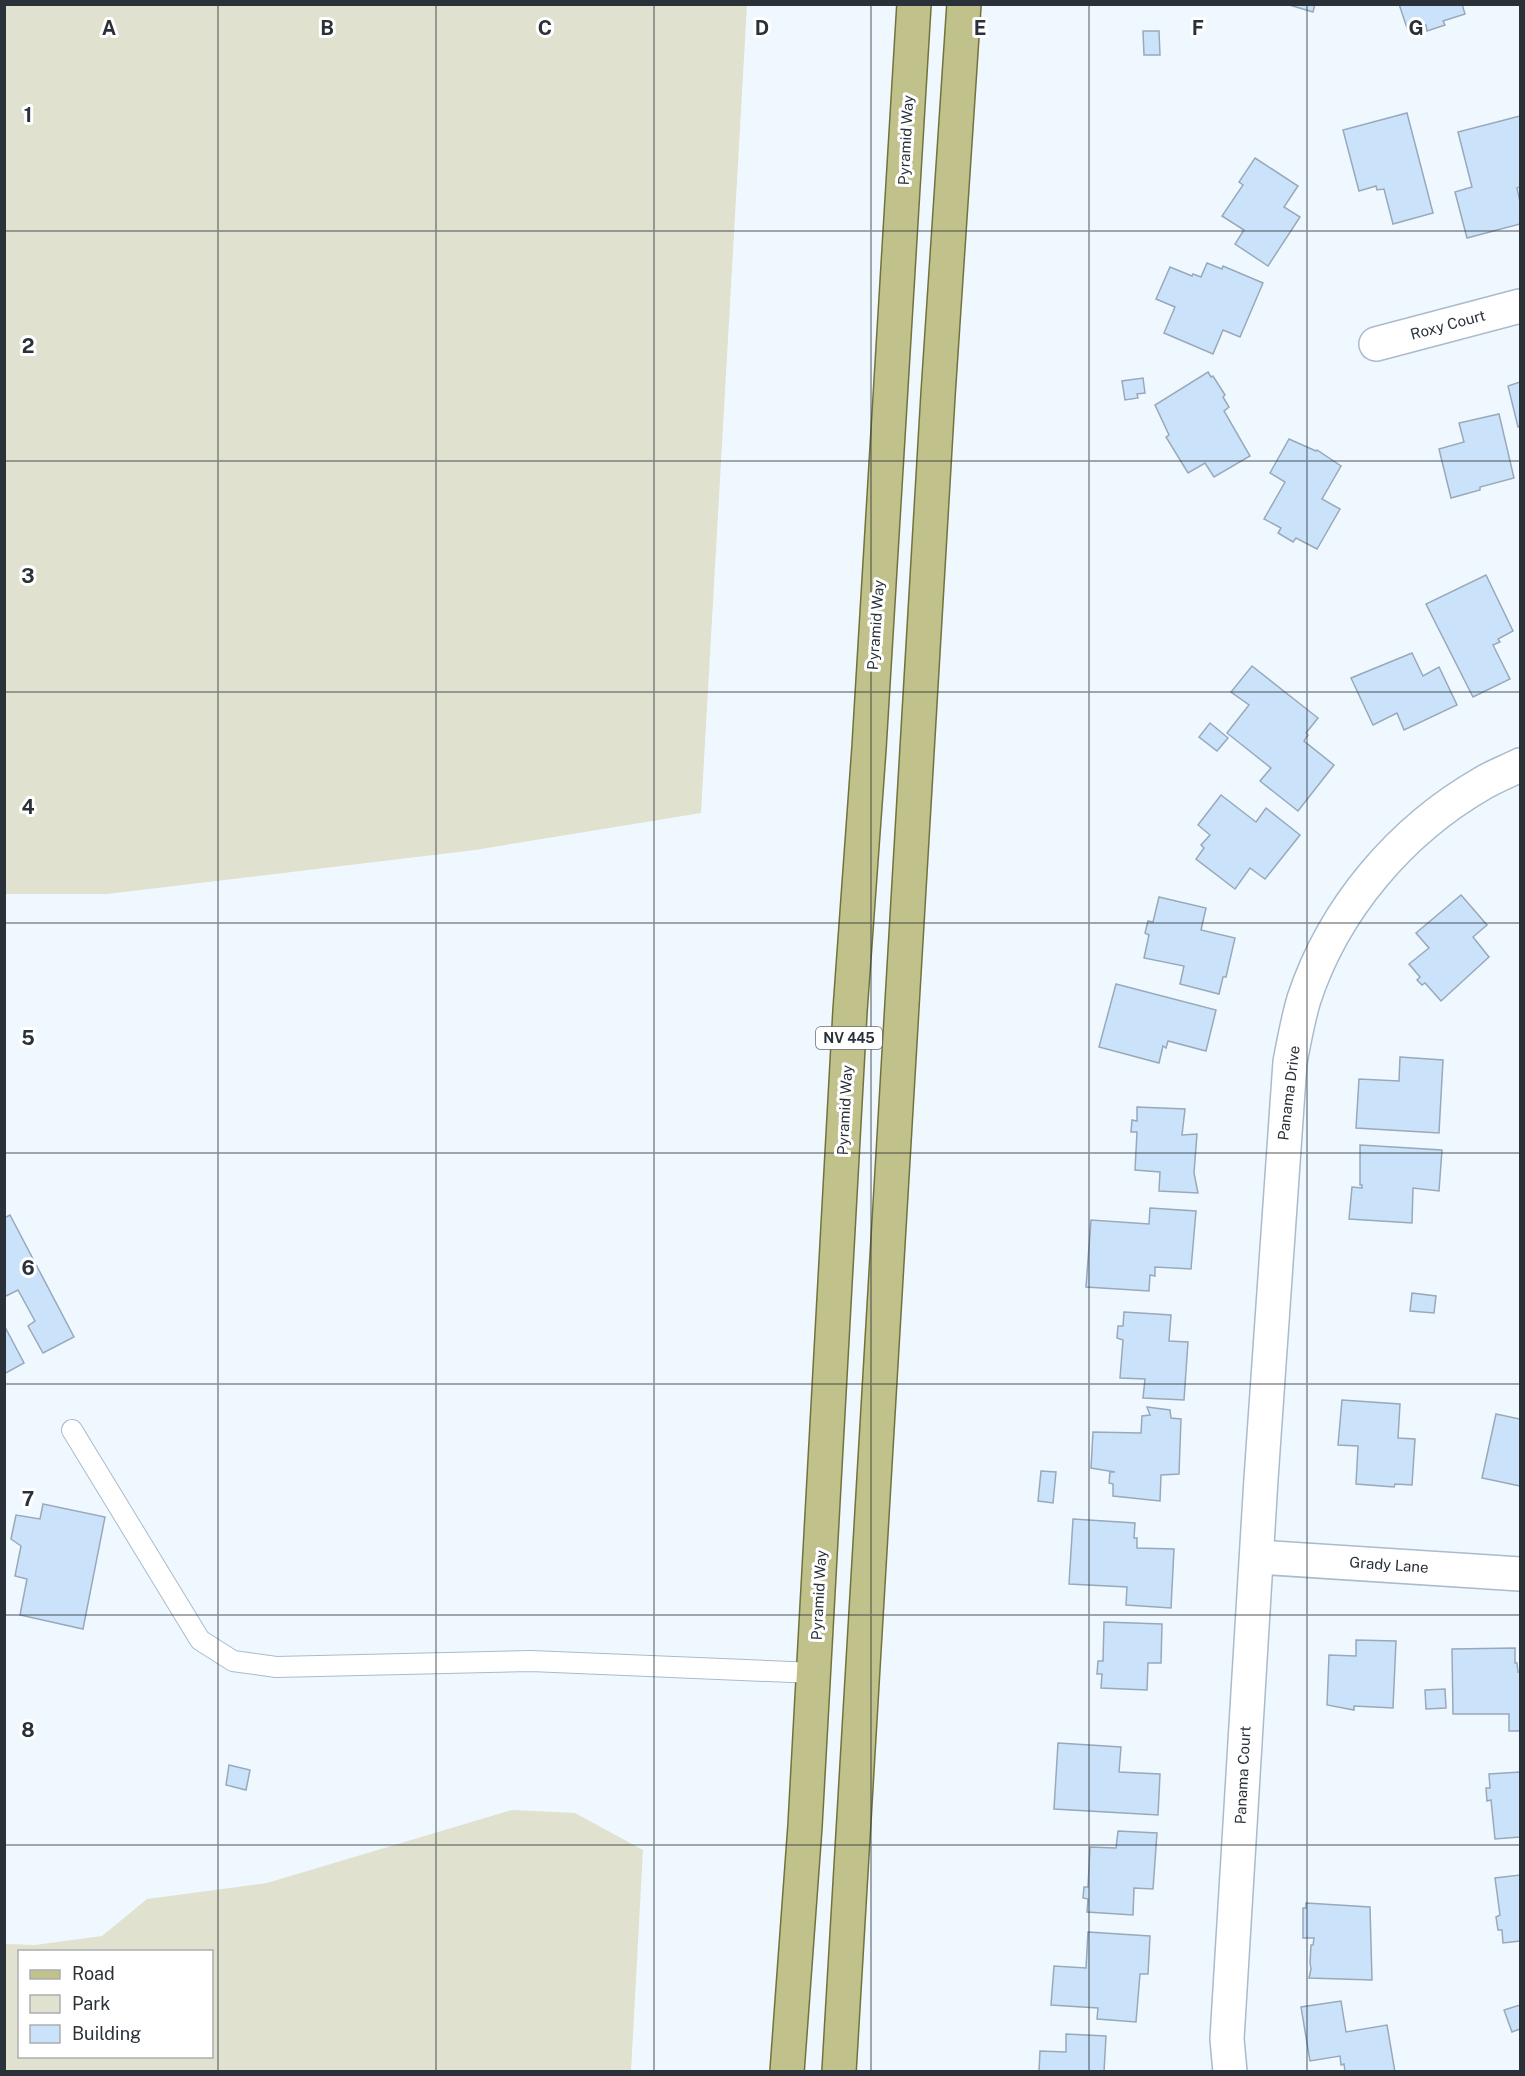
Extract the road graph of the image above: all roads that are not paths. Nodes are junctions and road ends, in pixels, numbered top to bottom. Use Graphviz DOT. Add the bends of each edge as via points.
graph roads {
  1 [pos="914,4"];
  2 [pos="964,4"];
  3 [pos="1521,306"];
  4 [pos="1376,344"];
  5 [pos="1521,765"];
  6 [pos="72,1430"];
  7 [pos="1261,1479"];
  8 [pos="1257,1557"];
  9 [pos="1521,1574"];
  10 [pos="814,1673"];
  11 [pos="788,2072"];
  12 [pos="839,2072"];
  13 [pos="1230,2072"];
  1 -- 10 [label="main road, Pyramid Way / NV 445" via="850,1011"];
  2 -- 12 [label="main road, NV 445"];
  3 -- 4 [label="street, Roxy Court"];
  5 -- 7 [label="street, Panama Drive" via="1484,782 1398,848 1352,905 1328,944 1304,999 1286,1098"];
  6 -- 10 [label="lane" via="200,1640 234,1661 276,1667 531,1661"];
  7 -- 8 [label="street, Panama Court"];
  8 -- 9 [label="street, Grady Lane"];
  8 -- 13 [label="street, Panama Court" via="1227,2039"];
  10 -- 11 [label="main road, Pyramid Way / NV 445"];
}
